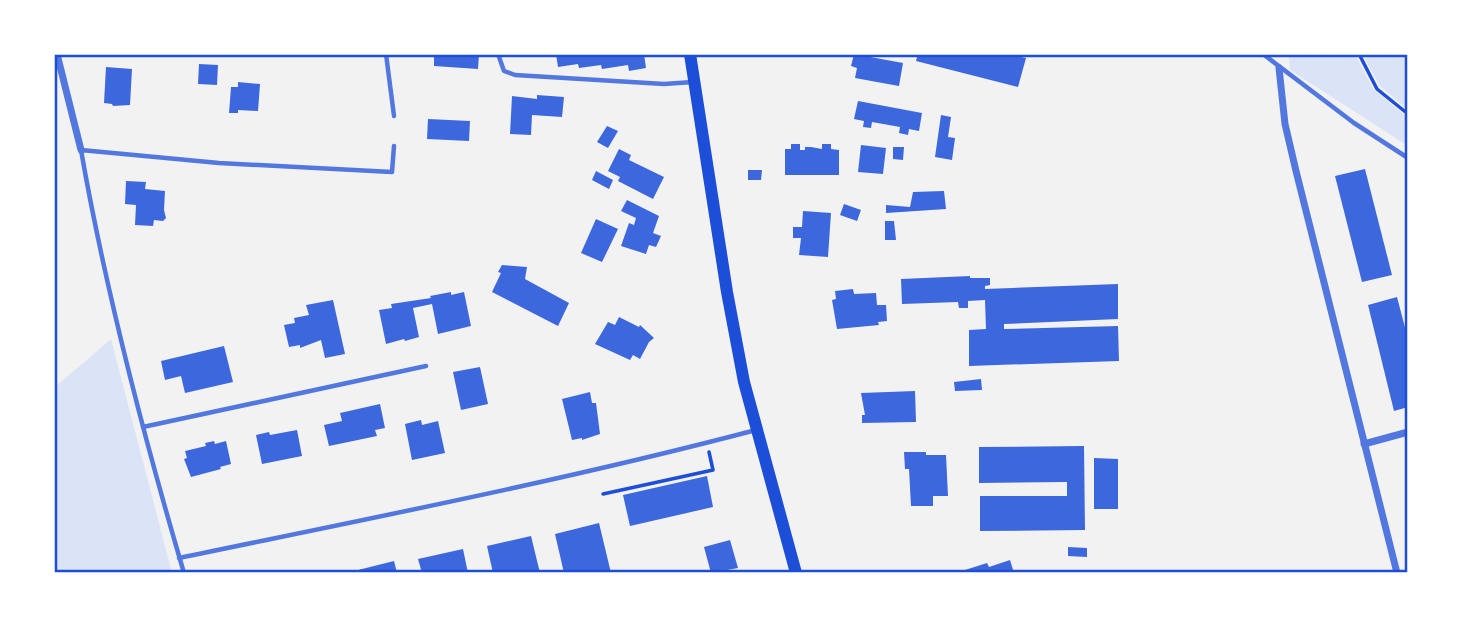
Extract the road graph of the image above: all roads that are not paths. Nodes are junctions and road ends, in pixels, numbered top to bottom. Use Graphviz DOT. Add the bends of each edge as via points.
graph roads {
  1 [pos="57,54"];
  2 [pos="386,54"];
  3 [pos="498,54"];
  4 [pos="690,54"];
  5 [pos="1263,54"];
  6 [pos="1279,68"];
  7 [pos="694,82"];
  8 [pos="394,116"];
  9 [pos="394,146"];
  10 [pos="81,150"];
  11 [pos="1408,158"];
  12 [pos="426,366"];
  13 [pos="143,427"];
  14 [pos="757,430"];
  15 [pos="1408,432"];
  16 [pos="1364,444"];
  17 [pos="179,558"];
  18 [pos="184,573"];
  19 [pos="796,573"];
  20 [pos="1397,573"];
  1 -- 10 [label="street"];
  2 -- 8 [label="lane"];
  3 -- 7 [label="lane" via="504,71 515,75"];
  4 -- 7 [label="main road"];
  5 -- 6 [label="lane"];
  6 -- 11 [label="lane"];
  6 -- 16 [label="street" via="1290,148"];
  7 -- 14 [label="main road" via="727,292"];
  9 -- 10 [label="lane" via="391,172"];
  10 -- 13 [label="lane"];
  12 -- 13 [label="lane"];
  13 -- 17 [label="lane"];
  14 -- 17 [label="lane"];
  14 -- 19 [label="main road"];
  15 -- 16 [label="street"];
  16 -- 20 [label="street"];
  17 -- 18 [label="lane"];
}
